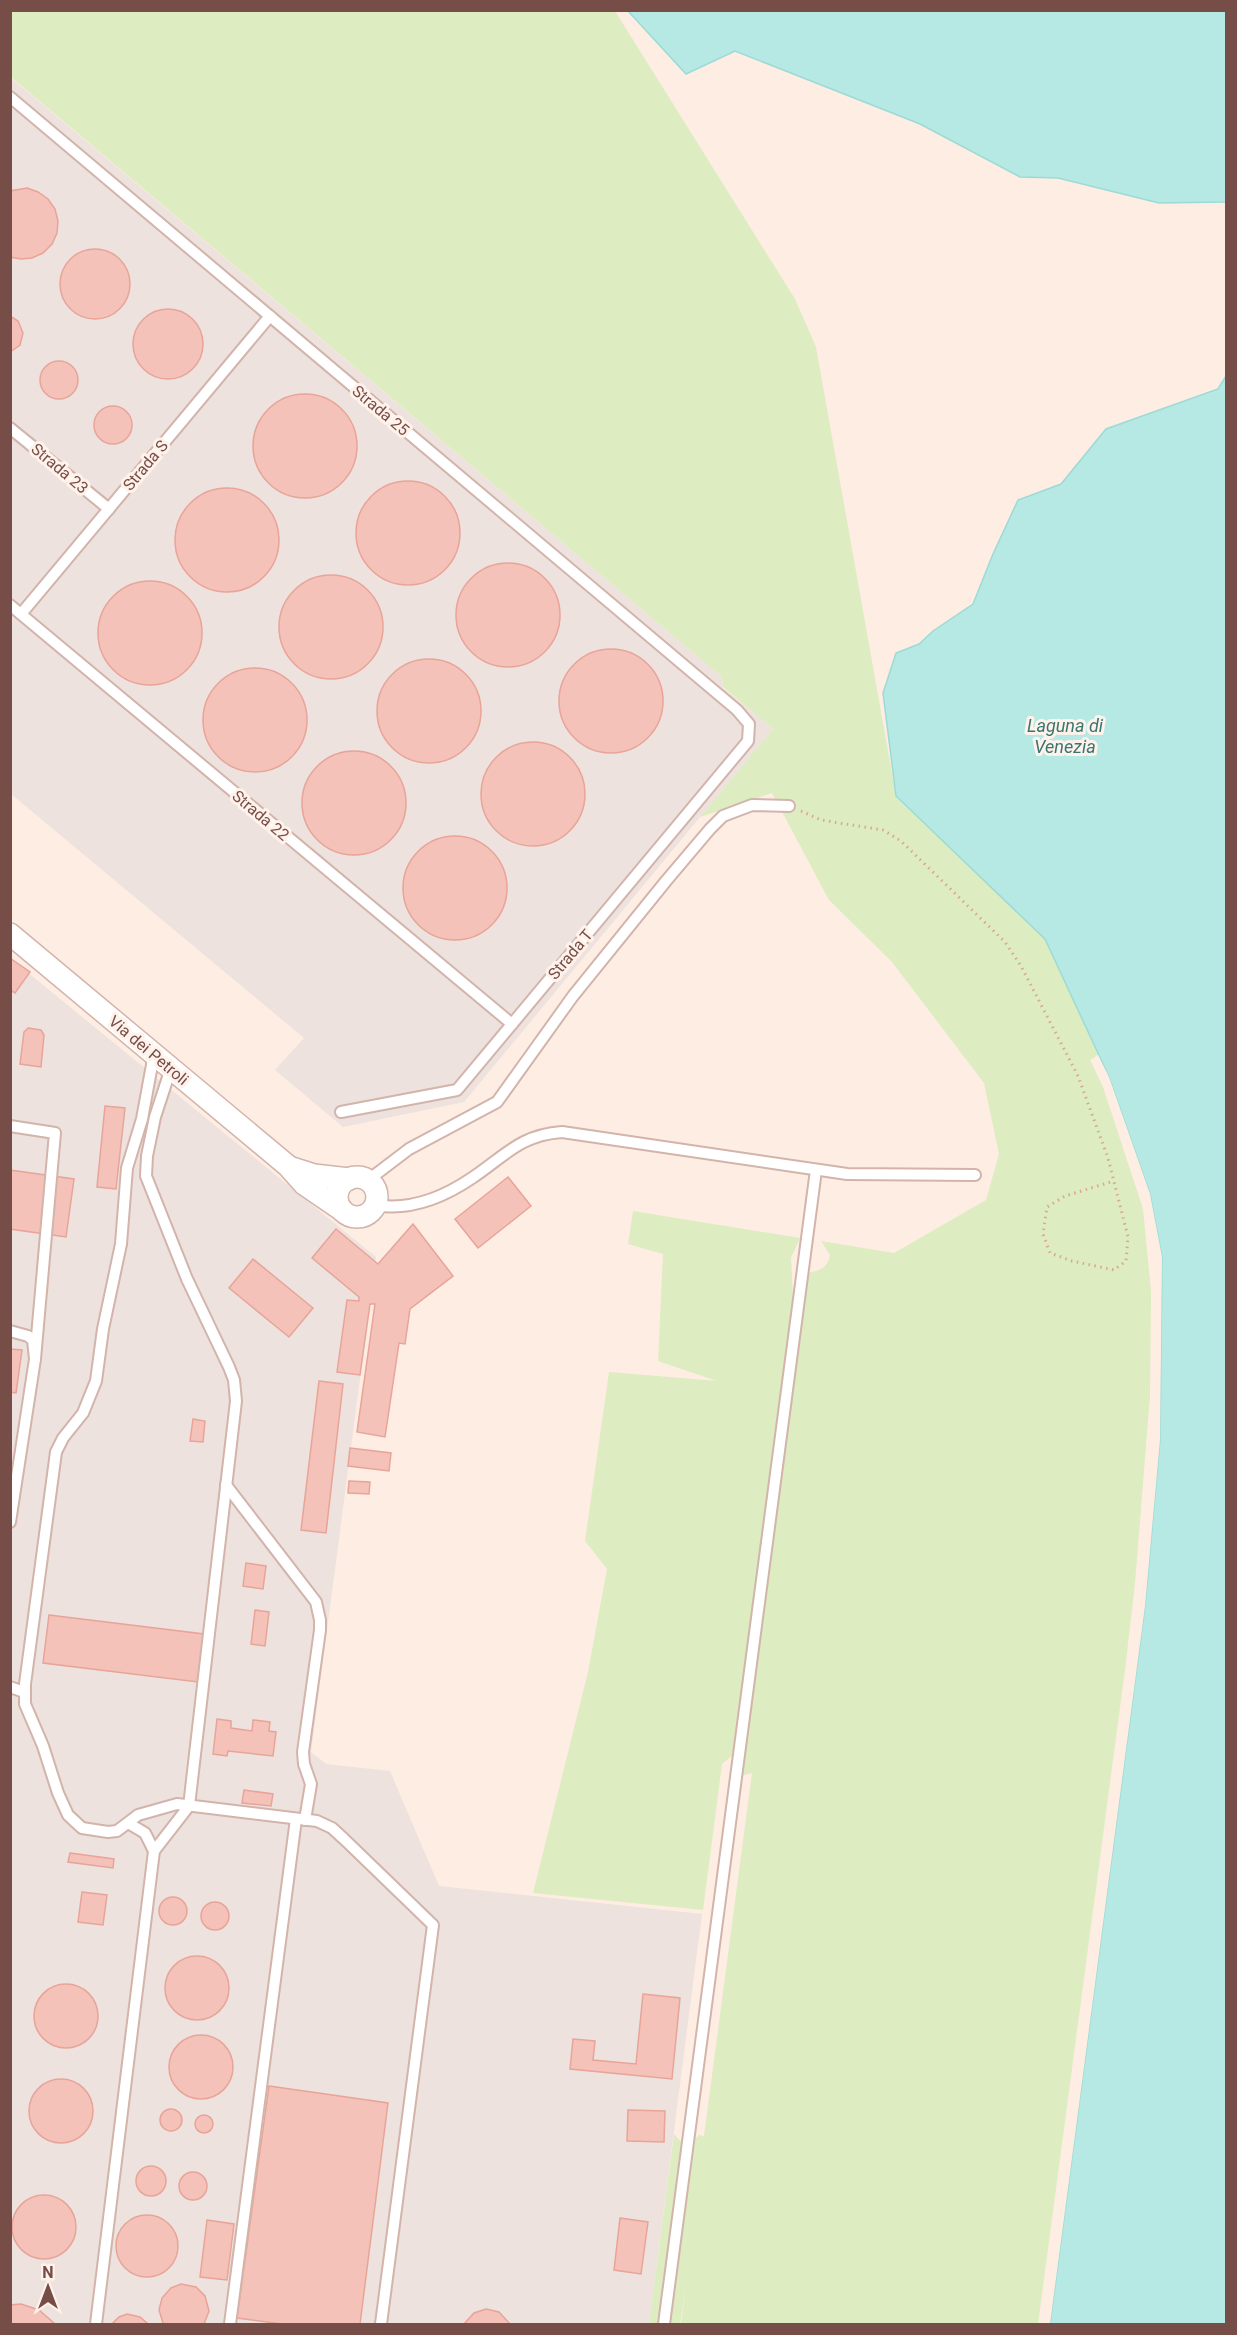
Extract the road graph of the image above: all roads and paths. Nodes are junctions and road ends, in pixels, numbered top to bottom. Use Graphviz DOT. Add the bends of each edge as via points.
graph roads {
  1 [pos="11,97"];
  2 [pos="270,316"];
  3 [pos="10,428"];
  4 [pos="109,509"];
  5 [pos="10,605"];
  6 [pos="21,614"];
  7 [pos="749,724"];
  8 [pos="789,806"];
  9 [pos="10,934"];
  10 [pos="512,1024"];
  11 [pos="154,1054"];
  12 [pos="171,1068"];
  13 [pos="341,1112"];
  14 [pos="10,1126"];
  15 [pos="288,1166"];
  16 [pos="816,1170"];
  17 [pos="975,1175"];
  18 [pos="358,1180"];
  19 [pos="1114,1181"];
  20 [pos="375,1205"];
  21 [pos="342,1210"];
  22 [pos="10,1331"];
  23 [pos="35,1359"];
  24 [pos="226,1485"];
  25 [pos="10,1522"];
  26 [pos="10,1687"];
  27 [pos="24,1692"];
  28 [pos="189,1806"];
  29 [pos="301,1820"];
  30 [pos="128,1823"];
  31 [pos="154,1851"];
  32 [pos="96,2325"];
  33 [pos="230,2325"];
  34 [pos="381,2325"];
  35 [pos="664,2325"];
  1 -- 2 [label="lane, Strada 25"];
  2 -- 4 [label="lane, Strada S"];
  2 -- 7 [label="lane, Strada 25" via="728,702"];
  3 -- 4 [label="lane, Strada 23"];
  4 -- 6 [label="lane, Strada S"];
  5 -- 6 [label="lane, Strada 22"];
  6 -- 10 [label="lane, Strada 22"];
  7 -- 10 [label="lane, Strada T" via="748,741"];
  8 -- 18 [label="lane" via="752,805 723,816 573,996 496,1102"];
  8 -- 19 [label="path" via="821,820 883,830 901,841 1005,942 1078,1076"];
  9 -- 11 [label="street, Via dei Petroli"];
  10 -- 13 [label="lane, Strada T" via="457,1090"];
  11 -- 12 [label="street, Via dei Petroli"];
  11 -- 27 [label="lane" via="142,1119 129,1157 121,1244 96,1381 82,1413 56,1452"];
  12 -- 15 [label="street, Via dei Petroli"];
  12 -- 24 [label="lane" via="155,1118 146,1176 187,1279 234,1380 236,1401"];
  14 -- 23 [label="lane" via="55,1133"];
  15 -- 18 [label="street, Via dei Petroli" via="314,1175"];
  15 -- 21 [label="street, Via dei Petroli" via="304,1184"];
  16 -- 17 [label="lane" via="847,1174"];
  16 -- 20 [label="lane" via="573,1132 552,1133 519,1143 473,1177 426,1201 396,1207"];
  16 -- 35 [label="lane"];
  18 -- 20 [label="street" via="376,1191"];
  18 -- 21 [label="street" via="340,1187"];
  19 -- 19 [label="path" via="1128,1237 1126,1261 1114,1270 1050,1253 1043,1234 1047,1207 1065,1196"];
  20 -- 21 [label="street" via="360,1217"];
  22 -- 23 [label="lane" via="33,1340"];
  23 -- 25 [label="lane"];
  24 -- 28 [label="lane"];
  24 -- 29 [label="lane" via="316,1602 319,1612 320,1630 303,1752 310,1784"];
  26 -- 27 [label="lane"];
  27 -- 30 [label="lane" via="25,1704 68,1815 82,1828 92,1830 117,1831"];
  28 -- 29 [label="lane"];
  28 -- 30 [label="lane" via="162,1807"];
  28 -- 31 [label="lane"];
  29 -- 33 [label="lane"];
  29 -- 34 [label="lane" via="317,1821 332,1828 433,1925"];
  30 -- 31 [label="lane" via="145,1833"];
  31 -- 32 [label="lane"];
}
